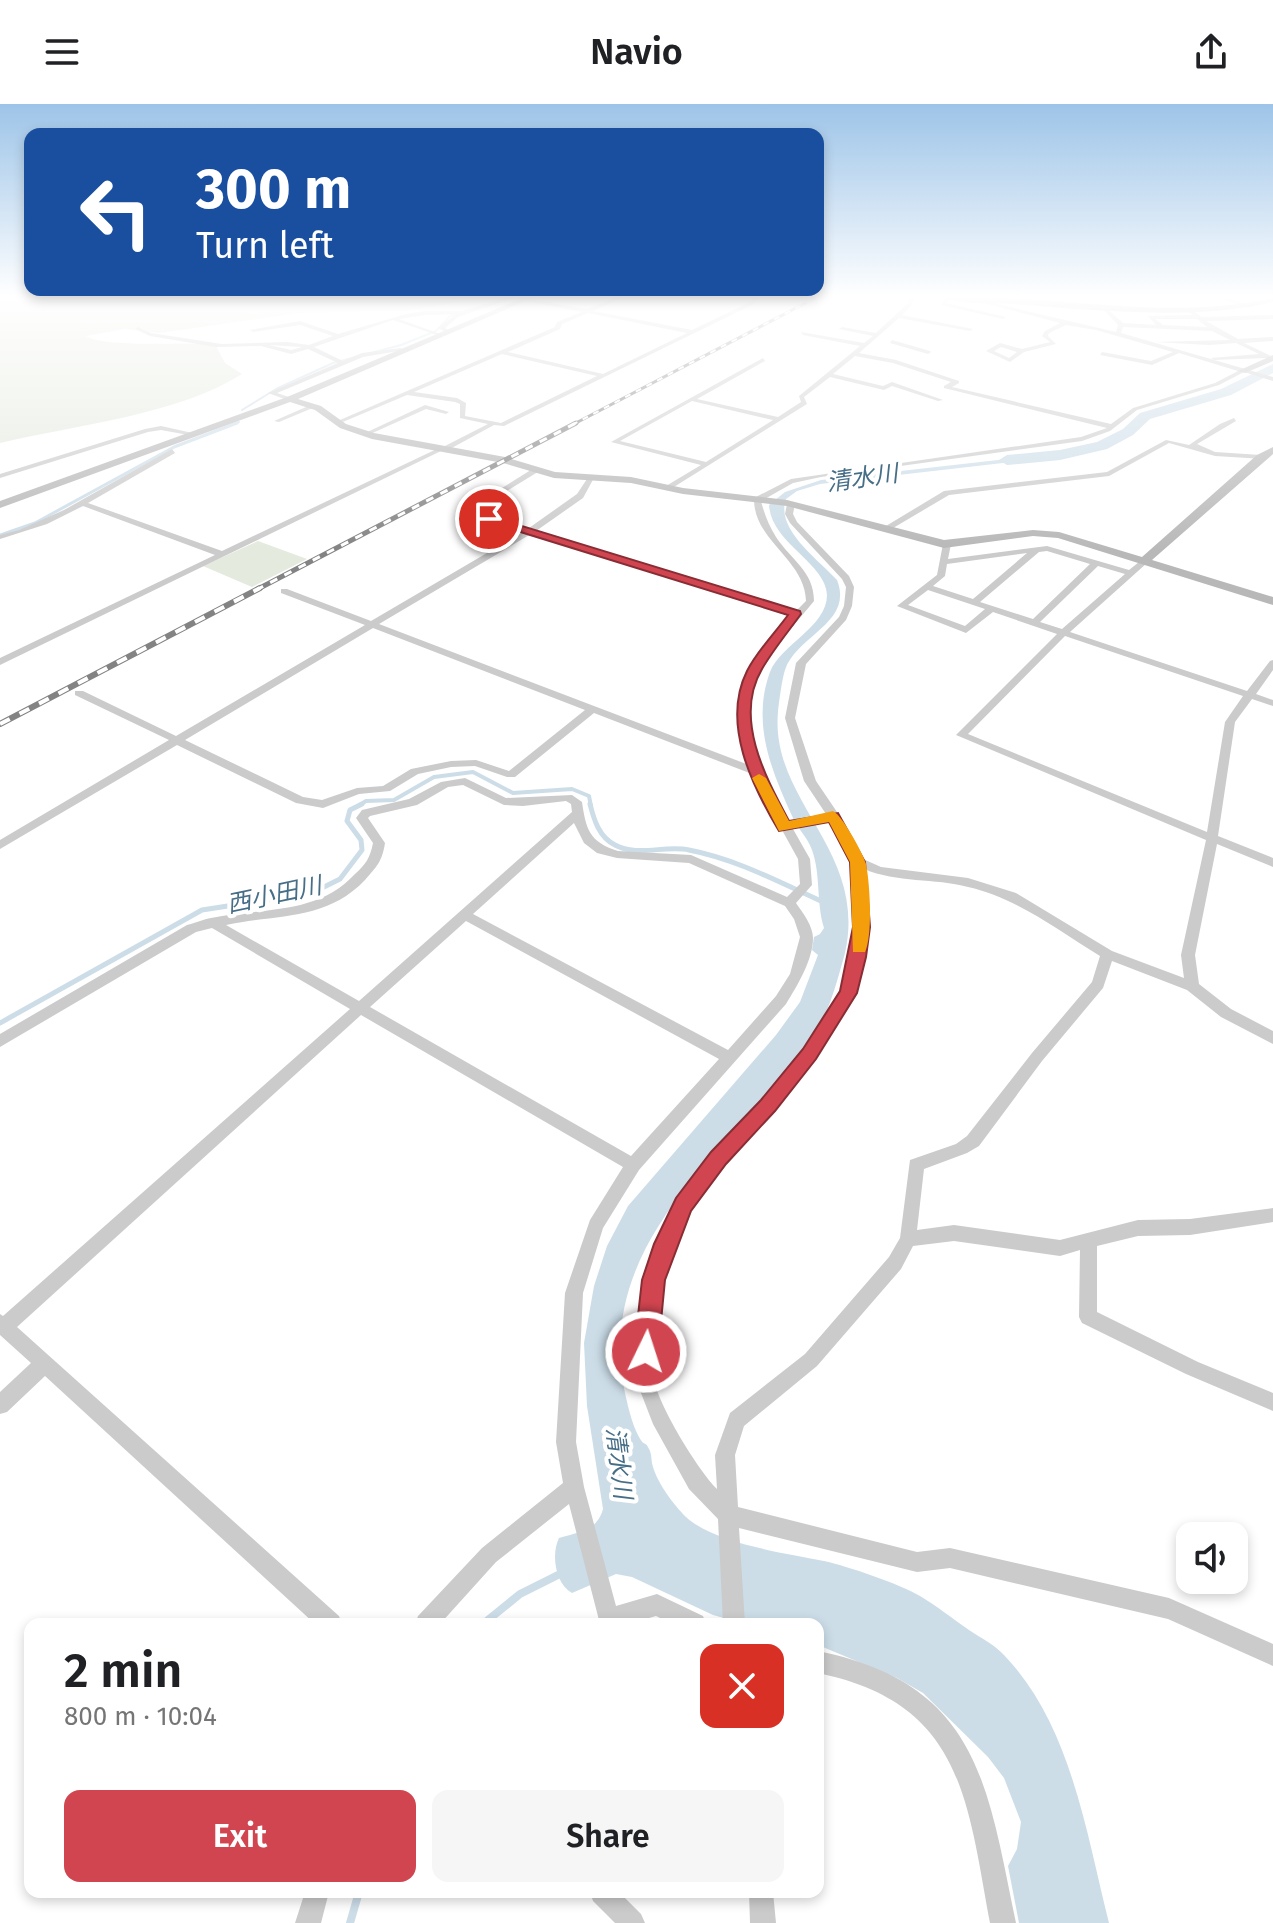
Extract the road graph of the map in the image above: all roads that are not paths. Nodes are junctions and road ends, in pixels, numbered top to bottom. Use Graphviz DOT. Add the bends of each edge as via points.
graph roads {
  1 [pos="295,382"];
  2 [pos="329,382"];
  3 [pos="433,382"];
  4 [pos="593,382"];
  5 [pos="722,382"];
  6 [pos="821,382"];
  7 [pos="856,382"];
  8 [pos="957,382"];
  9 [pos="1221,382"];
  10 [pos="408,393"];
  11 [pos="290,399"];
  12 [pos="690,399"];
  13 [pos="940,400"];
  14 [pos="313,406"];
  15 [pos="446,412"];
  16 [pos="397,419"];
  17 [pos="778,419"];
  18 [pos="1234,420"];
  19 [pos="174,421"];
  20 [pos="277,421"];
  21 [pos="336,423"];
  22 [pos="417,424"];
  23 [pos="491,425"];
  24 [pos="1113,427"];
  25 [pos="161,428"];
  26 [pos="194,434"];
  27 [pos="366,434"];
  28 [pos="165,449"];
  29 [pos="444,449"];
  30 [pos="1273,450"];
  31 [pos="1208,453"];
  32 [pos="1261,457"];
  33 [pos="707,464"];
  34 [pos="537,470"];
  35 [pos="0,476"];
  36 [pos="592,478"];
  37 [pos="669,488"];
  38 [pos="760,500"];
  39 [pos="81,503"];
  40 [pos="789,504"];
  41 [pos="0,505"];
  42 [pos="885,529"];
  43 [pos="530,531"];
  44 [pos="0,537"];
  45 [pos="947,544"];
  46 [pos="1037,550"];
  47 [pos="224,555"];
  48 [pos="1144,561"];
  49 [pos="945,562"];
  50 [pos="1096,563"];
  51 [pos="1131,573"];
  52 [pos="927,587"];
  53 [pos="284,591"];
  54 [pos="1273,601"];
  55 [pos="975,602"];
  56 [pos="992,608"];
  57 [pos="795,614"];
  58 [pos="1034,623"];
  59 [pos="372,625"];
  60 [pos="1063,633"];
  61 [pos="2,659"];
  62 [pos="1273,663"];
  63 [pos="79,693"];
  64 [pos="1248,695"];
  65 [pos="1273,703"];
  66 [pos="592,710"];
  67 [pos="177,740"];
  68 [pos="756,772"];
  69 [pos="577,814"];
  70 [pos="833,816"];
  71 [pos="784,827"];
  72 [pos="1212,838"];
  73 [pos="0,845"];
  74 [pos="858,862"];
  75 [pos="1273,863"];
  76 [pos="789,903"];
  77 [pos="463,914"];
  78 [pos="211,922"];
  79 [pos="1107,954"];
  80 [pos="1192,986"];
  81 [pos="357,1008"];
  82 [pos="1273,1038"];
  83 [pos="0,1041"];
  84 [pos="730,1058"];
  85 [pos="633,1165"];
  86 [pos="1273,1215"];
  87 [pos="908,1239"];
  88 [pos="1089,1244"];
  89 [pos="2,1324"];
  90 [pos="44,1364"];
  91 [pos="1273,1402"];
  92 [pos="0,1405"];
  93 [pos="574,1487"];
  94 [pos="728,1515"];
  95 [pos="324,1618"];
  96 [pos="431,1618"];
  97 [pos="609,1618"];
  98 [pos="612,1618"];
  99 [pos="683,1618"];
  100 [pos="734,1618"];
  101 [pos="1273,1655"];
  102 [pos="824,1663"];
  103 [pos="315,1898"];
  104 [pos="608,1898"];
  105 [pos="761,1898"];
  106 [pos="308,1923"];
  107 [pos="632,1923"];
  108 [pos="763,1923"];
  109 [pos="1003,1923"];
  1 -- 11 [label="street" via="271,393"];
  2 -- 11 [label="street"];
  3 -- 10 [label="street"];
  4 -- 23 [label="street" via="502,425"];
  5 -- 12 [label="street"];
  6 -- 17 [label="street" via="801,397 805,403"];
  7 -- 13 [label="street" via="882,389 892,384"];
  8 -- 24 [label="street" via="946,387"];
  9 -- 24 [label="street" via="1135,409"];
  10 -- 21 [label="street"];
  10 -- 23 [label="street" via="457,400 463,403 462,417"];
  11 -- 14 [label="street"];
  11 -- 26 [label="street"];
  12 -- 17 [label="street"];
  12 -- 33 [label="street" via="614,442"];
  14 -- 20 [label="street"];
  14 -- 21 [label="street"];
  15 -- 16 [label="street" via="425,407"];
  16 -- 22 [label="street"];
  16 -- 27 [label="street"];
  17 -- 33 [label="street"];
  18 -- 31 [label="street" via="1192,444"];
  19 -- 25 [label="street"];
  21 -- 27 [label="street"];
  23 -- 29 [label="street"];
  24 -- 38 [label="street" via="1093,437 1051,445 805,478"];
  25 -- 26 [label="street"];
  25 -- 35 [label="street"];
  26 -- 28 [label="street"];
  27 -- 29 [label="street"];
  28 -- 39 [label="street"];
  28 -- 41 [label="street"];
  29 -- 34 [label="street"];
  29 -- 47 [label="street"];
  30 -- 32 [label="street"];
  31 -- 32 [label="street"];
  31 -- 42 [label="street" via="1168,441 1109,474 947,493"];
  32 -- 48 [label="street"];
  33 -- 37 [label="street"];
  34 -- 36 [label="street"];
  34 -- 43 [label="street" via="468,512"];
  36 -- 37 [label="street"];
  36 -- 43 [label="street" via="580,496"];
  37 -- 38 [label="street"];
  38 -- 40 [label="street"];
  38 -- 57 [label="street" via="771,536 811,588 810,601"];
  39 -- 44 [label="street"];
  39 -- 47 [label="street"];
  40 -- 42 [label="street"];
  40 -- 70 [label="street" via="794,523 850,587 843,618 801,663 790,718 810,781"];
  42 -- 45 [label="street"];
  43 -- 57 [label="street"];
  43 -- 59 [label="street"];
  45 -- 48 [label="street" via="1046,533"];
  45 -- 49 [label="street"];
  46 -- 49 [label="street"];
  46 -- 50 [label="street" via="1047,548"];
  46 -- 55 [label="street"];
  47 -- 61 [label="street"];
  48 -- 51 [label="street"];
  48 -- 54 [label="street"];
  49 -- 52 [label="street" via="941,576"];
  50 -- 51 [label="street"];
  50 -- 58 [label="street"];
  51 -- 60 [label="street"];
  52 -- 55 [label="street"];
  52 -- 56 [label="street" via="901,606 966,630"];
  53 -- 59 [label="street"];
  55 -- 56 [label="street"];
  56 -- 58 [label="street"];
  57 -- 68 [label="street" via="753,672 745,699 745,734"];
  58 -- 60 [label="street"];
  59 -- 66 [label="street"];
  59 -- 67 [label="street"];
  60 -- 64 [label="street"];
  60 -- 72 [label="street" via="961,735"];
  62 -- 64 [label="street"];
  63 -- 67 [label="street"];
  64 -- 65 [label="street"];
  64 -- 72 [label="street" via="1230,722"];
  66 -- 67 [label="street" via="511,775 476,763 443,765 415,771 386,789 357,791 323,804 300,800"];
  66 -- 68 [label="street"];
  67 -- 73 [label="street"];
  68 -- 71 [label="street"];
  69 -- 76 [label="street" via="593,844 607,854 691,859"];
  69 -- 77 [label="street"];
  69 -- 78 [label="street" via="576,802 568,797 504,801 473,783 445,784 413,802 366,813 362,818 379,843 376,860 346,892 287,913"];
  70 -- 71 [label="street"];
  70 -- 74 [label="street"];
  71 -- 76 [label="street" via="804,859 806,885"];
  72 -- 75 [label="street"];
  72 -- 80 [label="street" via="1188,955"];
  74 -- 79 [label="street" via="879,871 968,882 1012,896"];
  74 -- 94 [label="street" via="861,927 848,993 809,1054 684,1205 654,1280 645,1380 696,1482"];
  76 -- 84 [label="street" via="807,937 797,975"];
  77 -- 81 [label="street"];
  77 -- 84 [label="street"];
  78 -- 81 [label="street"];
  78 -- 83 [label="street" via="192,928"];
  79 -- 80 [label="street"];
  79 -- 87 [label="street" via="1098,984 973,1141 965,1149 916,1165"];
  80 -- 82 [label="street" via="1226,1013"];
  81 -- 85 [label="street"];
  81 -- 89 [label="street"];
  84 -- 85 [label="street"];
  85 -- 93 [label="street" via="596,1225 574,1293 566,1442"];
  86 -- 88 [label="street" via="1138,1228"];
  87 -- 88 [label="street" via="954,1233 1060,1248"];
  87 -- 94 [label="street" via="895,1263 811,1360 737,1420 725,1455"];
  88 -- 91 [label="street" via="1088,1317"];
  89 -- 90 [label="street"];
  90 -- 92 [label="street"];
  90 -- 95 [label="street"];
  93 -- 96 [label="street" via="489,1555"];
  93 -- 97 [label="street"];
  94 -- 100 [label="street"];
  94 -- 101 [label="street" via="917,1562 950,1558 1169,1609"];
  98 -- 99 [label="street" via="657,1605"];
  102 -- 109 [label="street" via="859,1671 895,1688 955,1745 982,1820"];
  103 -- 106 [label="street"];
  104 -- 107 [label="street"];
  105 -- 108 [label="street"];
}
